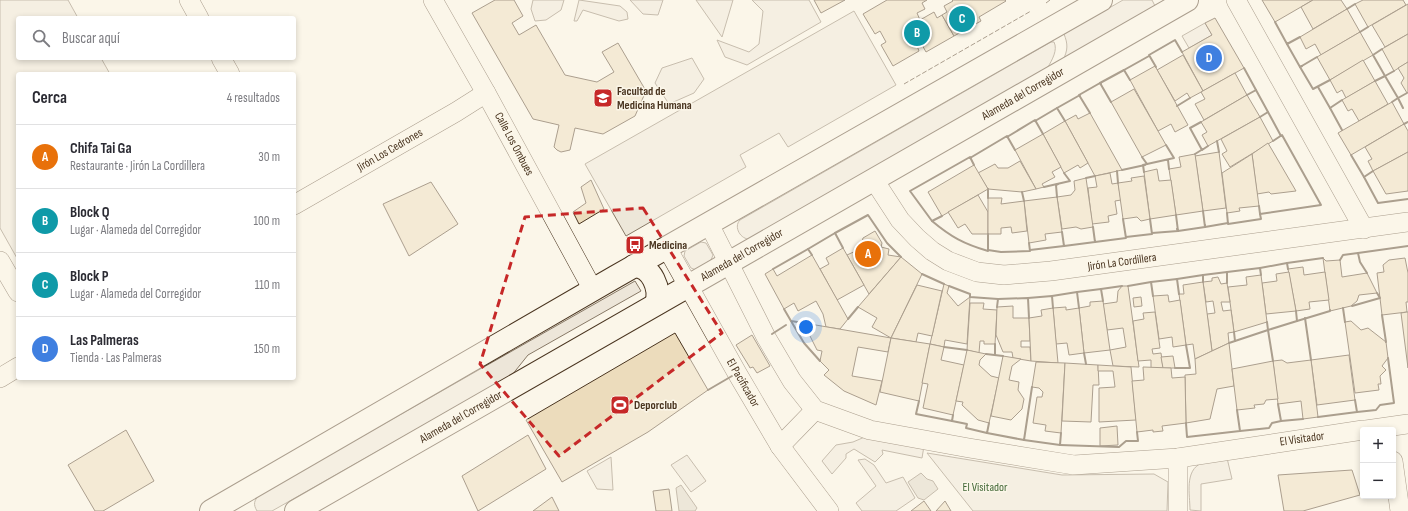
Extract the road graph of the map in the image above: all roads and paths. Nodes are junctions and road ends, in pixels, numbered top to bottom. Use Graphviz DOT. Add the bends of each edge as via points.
graph roads {
  1 [pos="189,0"];
  2 [pos="433,0"];
  3 [pos="1101,0"];
  4 [pos="1186,0"];
  5 [pos="1236,0"];
  6 [pos="198,16"];
  7 [pos="222,60"];
  8 [pos="229,72"];
  9 [pos="486,93"];
  10 [pos="874,180"];
  11 [pos="296,199"];
  12 [pos="1408,222"];
  13 [pos="709,224"];
  14 [pos="1364,229"];
  15 [pos="667,248"];
  16 [pos="0,261"];
  17 [pos="729,262"];
  18 [pos="634,266"];
  19 [pos="688,286"];
  20 [pos="16,289"];
  21 [pos="593,290"];
  22 [pos="656,304"];
  23 [pos="16,368"];
  24 [pos="0,378"];
  25 [pos="815,410"];
  26 [pos="1408,424"];
  27 [pos="1394,427"];
  28 [pos="1360,431"];
  29 [pos="780,446"];
  30 [pos="1178,458"];
  31 [pos="1393,463"];
  32 [pos="236,505"];
  33 [pos="211,511"];
  34 [pos="296,511"];
  35 [pos="829,511"];
  36 [pos="1178,511"];
  37 [pos="1400,511"];
  1 -- 6 [label="street"];
  2 -- 9 [label="street, Calle Los Ombues"];
  3 -- 13 [label="main road"];
  4 -- 10 [label="main road, Alameda del Corregidor"];
  5 -- 14 [label="street"];
  7 -- 8 [label="street"];
  9 -- 11 [label="street, Jirón Los Cedrones"];
  9 -- 21 [label="street, Calle Los Ombues"];
  10 -- 14 [label="street, Jirón La Cordillera" via="900,220 932,251 948,261 976,272 1004,275"];
  10 -- 17 [label="main road, Alameda del Corregidor"];
  12 -- 14 [label="street, Jirón La Cordillera"];
  13 -- 15 [label="main road"];
  13 -- 17 [label="street"];
  15 -- 18 [label="main road"];
  15 -- 19 [label="street, El Pacificador"];
  16 -- 20 [label="street"];
  17 -- 19 [label="main road, Alameda del Corregidor"];
  17 -- 25 [label="street" via="766,337 792,381"];
  18 -- 21 [label="main road"];
  18 -- 22 [label="main road" via="646,269 654,280 658,293"];
  19 -- 22 [label="main road, Alameda del Corregidor"];
  19 -- 29 [label="street, El Pacificador"];
  21 -- 32 [label="main road"];
  22 -- 34 [label="main road, Alameda del Corregidor"];
  23 -- 24 [label="street"];
  25 -- 29 [label="street"];
  25 -- 30 [label="street, El Visitador" via="870,430 1074,465"];
  26 -- 27 [label="street, El Visitador"];
  28 -- 30 [label="street, El Visitador"];
  29 -- 35 [label="street, El Pacificador"];
  30 -- 36 [label="street"];
  31 -- 37 [label="street"];
  32 -- 33 [label="main road"];
}
